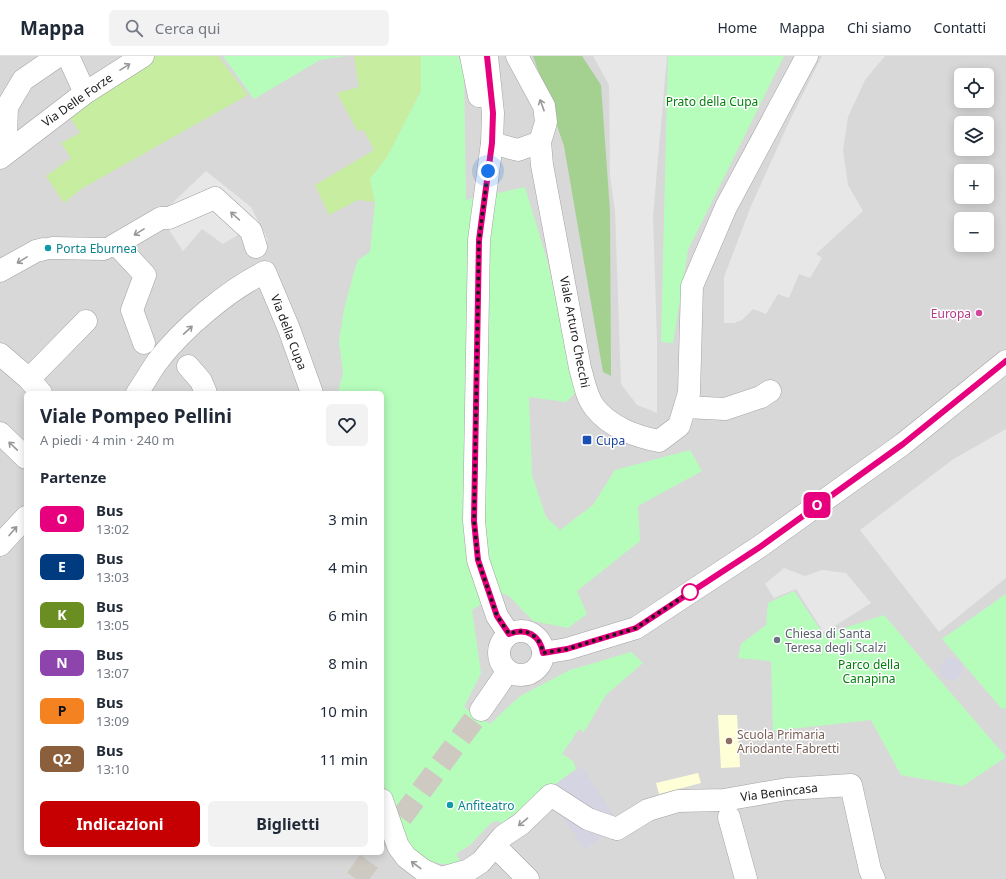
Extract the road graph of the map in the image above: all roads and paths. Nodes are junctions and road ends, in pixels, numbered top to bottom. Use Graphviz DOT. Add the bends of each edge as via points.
graph roads {
  1 [pos="58,56"];
  2 [pos="68,56"];
  3 [pos="143,56"];
  4 [pos="471,56"];
  5 [pos="487,56"];
  6 [pos="517,56"];
  7 [pos="807,56"];
  8 [pos="85,93"];
  9 [pos="540,142"];
  10 [pos="5,143"];
  11 [pos="492,143"];
  12 [pos="111,247"];
  13 [pos="256,247"];
  14 [pos="0,271"];
  15 [pos="86,321"];
  16 [pos="157,349"];
  17 [pos="0,354"];
  18 [pos="1006,361"];
  19 [pos="188,366"];
  20 [pos="35,386"];
  21 [pos="138,391"];
  22 [pos="205,391"];
  23 [pos="311,391"];
  24 [pos="770,392"];
  25 [pos="685,407"];
  26 [pos="0,433"];
  27 [pos="24,456"];
  28 [pos="24,519"];
  29 [pos="0,546"];
  30 [pos="509,634"];
  31 [pos="543,653"];
  32 [pos="508,672"];
  33 [pos="481,710"];
  34 [pos="384,806"];
  35 [pos="727,808"];
  36 [pos="495,846"];
  37 [pos="441,878"];
  38 [pos="528,879"];
  39 [pos="746,879"];
  40 [pos="874,879"];
  1 -- 10 [label="street" via="24,80 7,107"];
  2 -- 8 [label="street"];
  8 -- 3 [label="street, Via Delle Forze, one-way"];
  4 -- 11 [label="street" via="482,124"];
  5 -- 11 [label="street" via="493,113"];
  9 -- 6 [label="street, one-way" via="546,122 544,106"];
  7 -- 25 [label="street, Viale Arturo Checchi" via="726,207 692,286 690,393"];
  8 -- 10 [label="street, Via Delle Forze"];
  9 -- 11 [label="street" via="518,150"];
  9 -- 25 [label="street, Viale Arturo Checchi" via="542,165 580,368 592,403 608,420 640,438 660,441 679,426"];
  11 -- 30 [label="street" via="479,240 474,521 478,560 497,616"];
  13 -- 12 [label="street, one-way" via="251,231 215,198 169,218 161,218"];
  12 -- 14 [label="street, one-way" via="48,248 36,251"];
  12 -- 16 [label="street" via="145,275 132,310"];
  15 -- 20 [label="street"];
  16 -- 21 [label="street"];
  16 -- 23 [label="street, Via della Cupa, one-way" via="215,304 265,272"];
  17 -- 20 [label="street"];
  18 -- 31 [label="street" via="903,444 760,547 636,628 567,649"];
  19 -- 22 [label="street" via="201,381"];
  24 -- 25 [label="street" via="725,408"];
  27 -- 26 [label="street, one-way"];
  29 -- 28 [label="street, one-way"];
  30 -- 31 [label="street" via="528,632 539,640"];
  30 -- 32 [label="street" via="504,639 499,653 499,660"];
  31 -- 32 [label="street" via="539,666 528,674 521,676"];
  32 -- 33 [label="street"];
  37 -- 34 [label="street, one-way" via="423,870 406,857 398,846"];
  35 -- 36 [label="street, Via Benincasa, one-way" via="678,801 648,810 616,829 588,819 551,795 521,824 502,836"];
  35 -- 39 [label="street"];
  35 -- 40 [label="street, Via Benincasa" via="787,789 851,784"];
  36 -- 37 [label="street" via="481,862 469,870"];
  36 -- 38 [label="street"];
}
